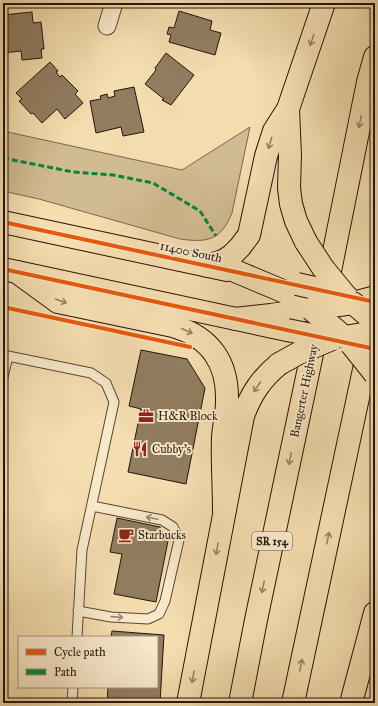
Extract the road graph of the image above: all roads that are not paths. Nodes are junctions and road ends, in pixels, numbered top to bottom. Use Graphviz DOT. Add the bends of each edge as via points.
graph roads {
  1 [pos="114,3"];
  2 [pos="324,3"];
  3 [pos="107,26"];
  4 [pos="375,57"];
  5 [pos="288,109"];
  6 [pos="3,222"];
  7 [pos="208,266"];
  8 [pos="10,271"];
  9 [pos="300,297"];
  10 [pos="365,302"];
  11 [pos="235,319"];
  12 [pos="375,322"];
  13 [pos="375,332"];
  14 [pos="343,340"];
  15 [pos="375,349"];
  16 [pos="5,355"];
  17 [pos="375,374"];
  18 [pos="3,377"];
  19 [pos="92,506"];
  20 [pos="224,510"];
  21 [pos="78,611"];
  22 [pos="375,613"];
  23 [pos="77,636"];
  24 [pos="73,688"];
  25 [pos="72,703"];
  26 [pos="188,703"];
  27 [pos="240,703"];
  28 [pos="293,703"];
  29 [pos="351,703"];
  1 -- 3 [label="street"];
  2 -- 5 [label="main road, one-way"];
  4 -- 27 [label="main road, Bangerter Highway / SR 154, one-way"];
  5 -- 7 [label="main road, one-way" via="274,131 266,156 249,235 232,256"];
  5 -- 10 [label="main road, bridge" via="289,188 296,221 323,268"];
  6 -- 7 [label="main road, 11400 South"];
  7 -- 9 [label="main road, 11400 South" via="235,271"];
  8 -- 11 [label="main road"];
  8 -- 20 [label="main road, one-way" via="58,302 188,330 210,347 221,365 227,389 223,438"];
  9 -- 10 [label="main road, bridge"];
  9 -- 11 [label="main road" via="271,315"];
  9 -- 14 [label="main road, bridge"];
  10 -- 12 [label="main road, bridge"];
  28 -- 10 [label="main road, one-way"];
  11 -- 14 [label="main road, bridge"];
  13 -- 14 [label="main road, bridge"];
  14 -- 15 [label="main road, bridge"];
  14 -- 17 [label="main road, bridge"];
  14 -- 20 [label="main road, one-way, bridge" via="299,353 279,364 256,387 246,410"];
  16 -- 18 [label="lane"];
  16 -- 19 [label="lane" via="91,373 106,383 114,402"];
  19 -- 21 [label="lane" via="82,550"];
  21 -- 19 [label="lane, one-way" via="111,617 148,619 159,614 165,601 179,540 173,527 162,520"];
  20 -- 26 [label="main road, one-way"];
  21 -- 23 [label="lane"];
  22 -- 29 [label="main road"];
  24 -- 25 [label="lane"];
}
